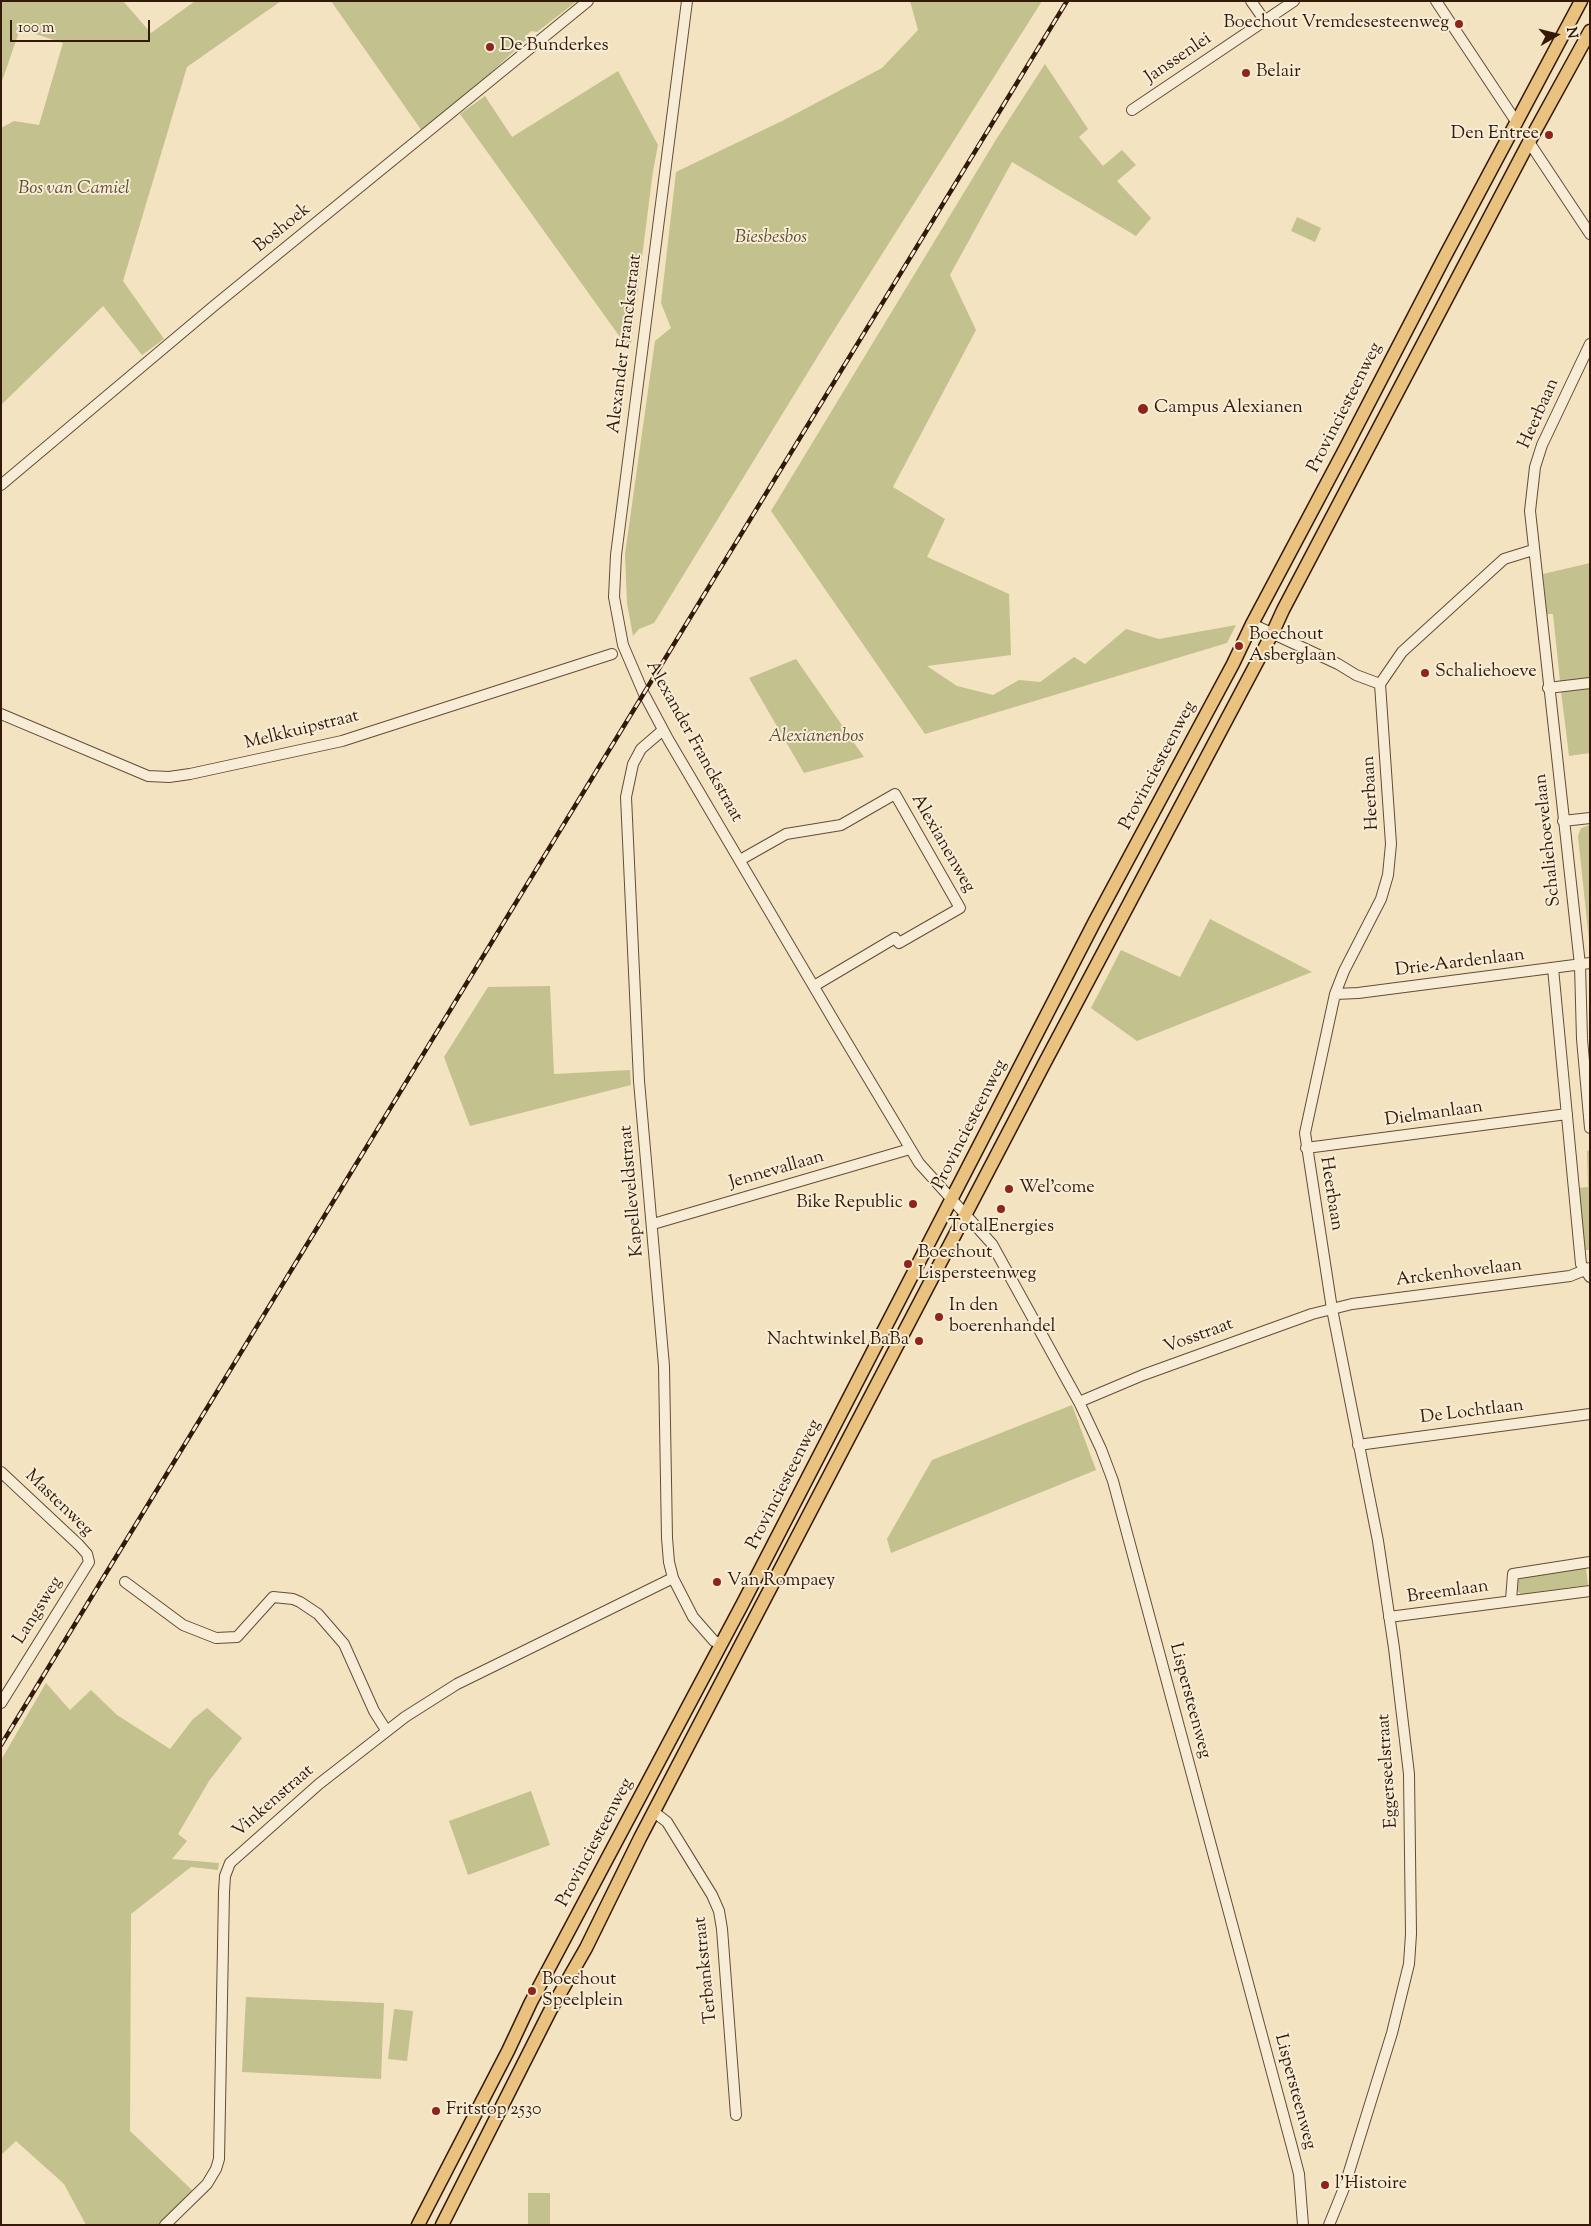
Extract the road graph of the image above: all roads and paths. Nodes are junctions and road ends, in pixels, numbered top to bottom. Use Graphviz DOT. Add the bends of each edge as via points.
graph roads {
  1 [pos="588,1"];
  2 [pos="687,1"];
  3 [pos="1251,1"];
  4 [pos="1294,1"];
  5 [pos="1436,1"];
  6 [pos="1581,1"];
  7 [pos="1265,21"];
  8 [pos="1590,31"];
  9 [pos="1132,110"];
  10 [pos="1517,123"];
  11 [pos="1529,142"];
  12 [pos="1590,234"];
  13 [pos="1590,344"];
  14 [pos="1,485"];
  15 [pos="1533,550"];
  16 [pos="1252,624"];
  17 [pos="1273,632"];
  18 [pos="612,654"];
  19 [pos="1590,683"];
  20 [pos="1380,684"];
  21 [pos="1548,688"];
  22 [pos="1,714"];
  23 [pos="663,730"];
  24 [pos="1590,818"];
  25 [pos="1563,821"];
  26 [pos="740,860"];
  27 [pos="1585,964"];
  28 [pos="1553,968"];
  29 [pos="814,986"];
  30 [pos="1335,994"];
  31 [pos="1589,1098"];
  32 [pos="1567,1114"];
  33 [pos="1590,1128"];
  34 [pos="1306,1148"];
  35 [pos="910,1149"];
  36 [pos="952,1200"];
  37 [pos="967,1216"];
  38 [pos="653,1224"];
  39 [pos="1588,1272"];
  40 [pos="1332,1309"];
  41 [pos="1079,1402"];
  42 [pos="1590,1414"];
  43 [pos="1358,1445"];
  44 [pos="1,1472"];
  45 [pos="89,1562"];
  46 [pos="1590,1562"];
  47 [pos="673,1578"];
  48 [pos="125,1582"];
  49 [pos="1590,1591"];
  50 [pos="1511,1600"];
  51 [pos="1389,1617"];
  52 [pos="721,1643"];
  53 [pos="710,1664"];
  54 [pos="721,1685"];
  55 [pos="1,1703"];
  56 [pos="386,1730"];
  57 [pos="654,1812"];
  58 [pos="548,1969"];
  59 [pos="564,1988"];
  60 [pos="736,2115"];
  61 [pos="165,2225"];
  62 [pos="418,2225"];
  63 [pos="442,2225"];
  64 [pos="1304,2225"];
  65 [pos="1329,2225"];
  1 -- 14 [label="street, Boshoek" via="215,305"];
  2 -- 23 [label="street, Alexander Franckstraat" via="614,575 614,597 624,645"];
  3 -- 7 [label="street"];
  4 -- 7 [label="street, Janssenlei"];
  5 -- 10 [label="street"];
  6 -- 10 [label="main road, Provinciesteenweg"];
  7 -- 9 [label="street, Janssenlei"];
  8 -- 11 [label="main road, Provinciesteenweg"];
  10 -- 11 [label="main road"];
  10 -- 16 [label="main road, Provinciesteenweg"];
  11 -- 12 [label="street"];
  11 -- 17 [label="main road, Provinciesteenweg"];
  13 -- 15 [label="street, Heerbaan" via="1542,445 1535,467 1530,511"];
  15 -- 20 [label="street" via="1504,559 1402,652"];
  15 -- 21 [label="street, Schaliehoevelaan"];
  16 -- 17 [label="street"];
  16 -- 36 [label="main road, Provinciesteenweg"];
  17 -- 20 [label="street"];
  17 -- 37 [label="main road, Provinciesteenweg"];
  18 -- 22 [label="street, Melkkuipstraat" via="342,741 169,777 148,776"];
  19 -- 21 [label="street"];
  20 -- 30 [label="street, Heerbaan" via="1391,844 1388,876 1381,899"];
  21 -- 25 [label="street, Schaliehoevelaan"];
  23 -- 26 [label="street, Alexander Franckstraat"];
  23 -- 38 [label="street, Kapelleveldstraat" via="641,749 633,764 626,797 639,1080"];
  24 -- 25 [label="street"];
  25 -- 27 [label="street, Schaliehoevelaan"];
  26 -- 29 [label="street, Alexander Franckstraat"];
  26 -- 29 [label="street, Alexianenweg" via="786,834 841,826 894,794 960,908 899,944 895,938"];
  27 -- 28 [label="street, Drie-Aardenlaan"];
  27 -- 31 [label="street, Schaliehoevelaan" via="1582,1039"];
  28 -- 30 [label="street, Drie-Aardenlaan"];
  28 -- 32 [label="street"];
  29 -- 35 [label="street, Alexander Franckstraat"];
  30 -- 34 [label="street, Heerbaan" via="1305,1133"];
  31 -- 33 [label="street, Schaliehoevelaan"];
  32 -- 34 [label="street, Dielmanlaan"];
  32 -- 39 [label="street" via="1581,1264"];
  34 -- 40 [label="street, Heerbaan"];
  35 -- 36 [label="street, Alexander Franckstraat"];
  35 -- 38 [label="street, Jennevallaan"];
  36 -- 37 [label="street, Alexander Franckstraat"];
  36 -- 52 [label="main road, Provinciesteenweg"];
  37 -- 41 [label="street, Lispersteenweg" via="992,1244"];
  37 -- 54 [label="main road, Provinciesteenweg"];
  38 -- 47 [label="street, Kapelleveldstraat" via="664,1366 667,1538"];
  39 -- 40 [label="street, Arckenhovelaan"];
  40 -- 41 [label="street, Vosstraat" via="1207,1351"];
  40 -- 43 [label="street, Eggerseelstraat"];
  41 -- 64 [label="street, Lispersteenweg" via="1113,1481 1294,2156"];
  42 -- 43 [label="street, De Lochtlaan"];
  43 -- 51 [label="street, Eggerseelstraat" via="1378,1541"];
  44 -- 45 [label="street, Mastenweg" via="79,1545"];
  45 -- 55 [label="street, Langsweg"];
  46 -- 50 [label="street, Breemlaan" via="1512,1574"];
  47 -- 52 [label="street, Kapelleveldstraat" via="693,1617 714,1641"];
  47 -- 56 [label="street, Vinkenstraat" via="457,1684"];
  48 -- 56 [label="street" via="183,1625 216,1638 237,1637 273,1596 300,1602 318,1614 344,1644"];
  49 -- 50 [label="street, Breemlaan"];
  50 -- 51 [label="street, Breemlaan"];
  51 -- 65 [label="street, Eggerseelstraat" via="1409,1774 1411,1934 1400,2004 1344,2188"];
  52 -- 53 [label="main road, Provinciesteenweg"];
  53 -- 54 [label="main road" via="716,1659 723,1660"];
  53 -- 58 [label="main road, Provinciesteenweg"];
  54 -- 57 [label="main road, Provinciesteenweg"];
  56 -- 61 [label="street, Vinkenstraat" via="230,1863 224,1876 219,2159 207,2184"];
  57 -- 59 [label="main road, Provinciesteenweg"];
  57 -- 60 [label="street, Terbankstraat" via="667,1822 719,1911"];
  58 -- 59 [label="main road" via="544,1988 548,1994 554,1996"];
  58 -- 62 [label="main road, Provinciesteenweg"];
  59 -- 63 [label="main road, Provinciesteenweg"];
}
